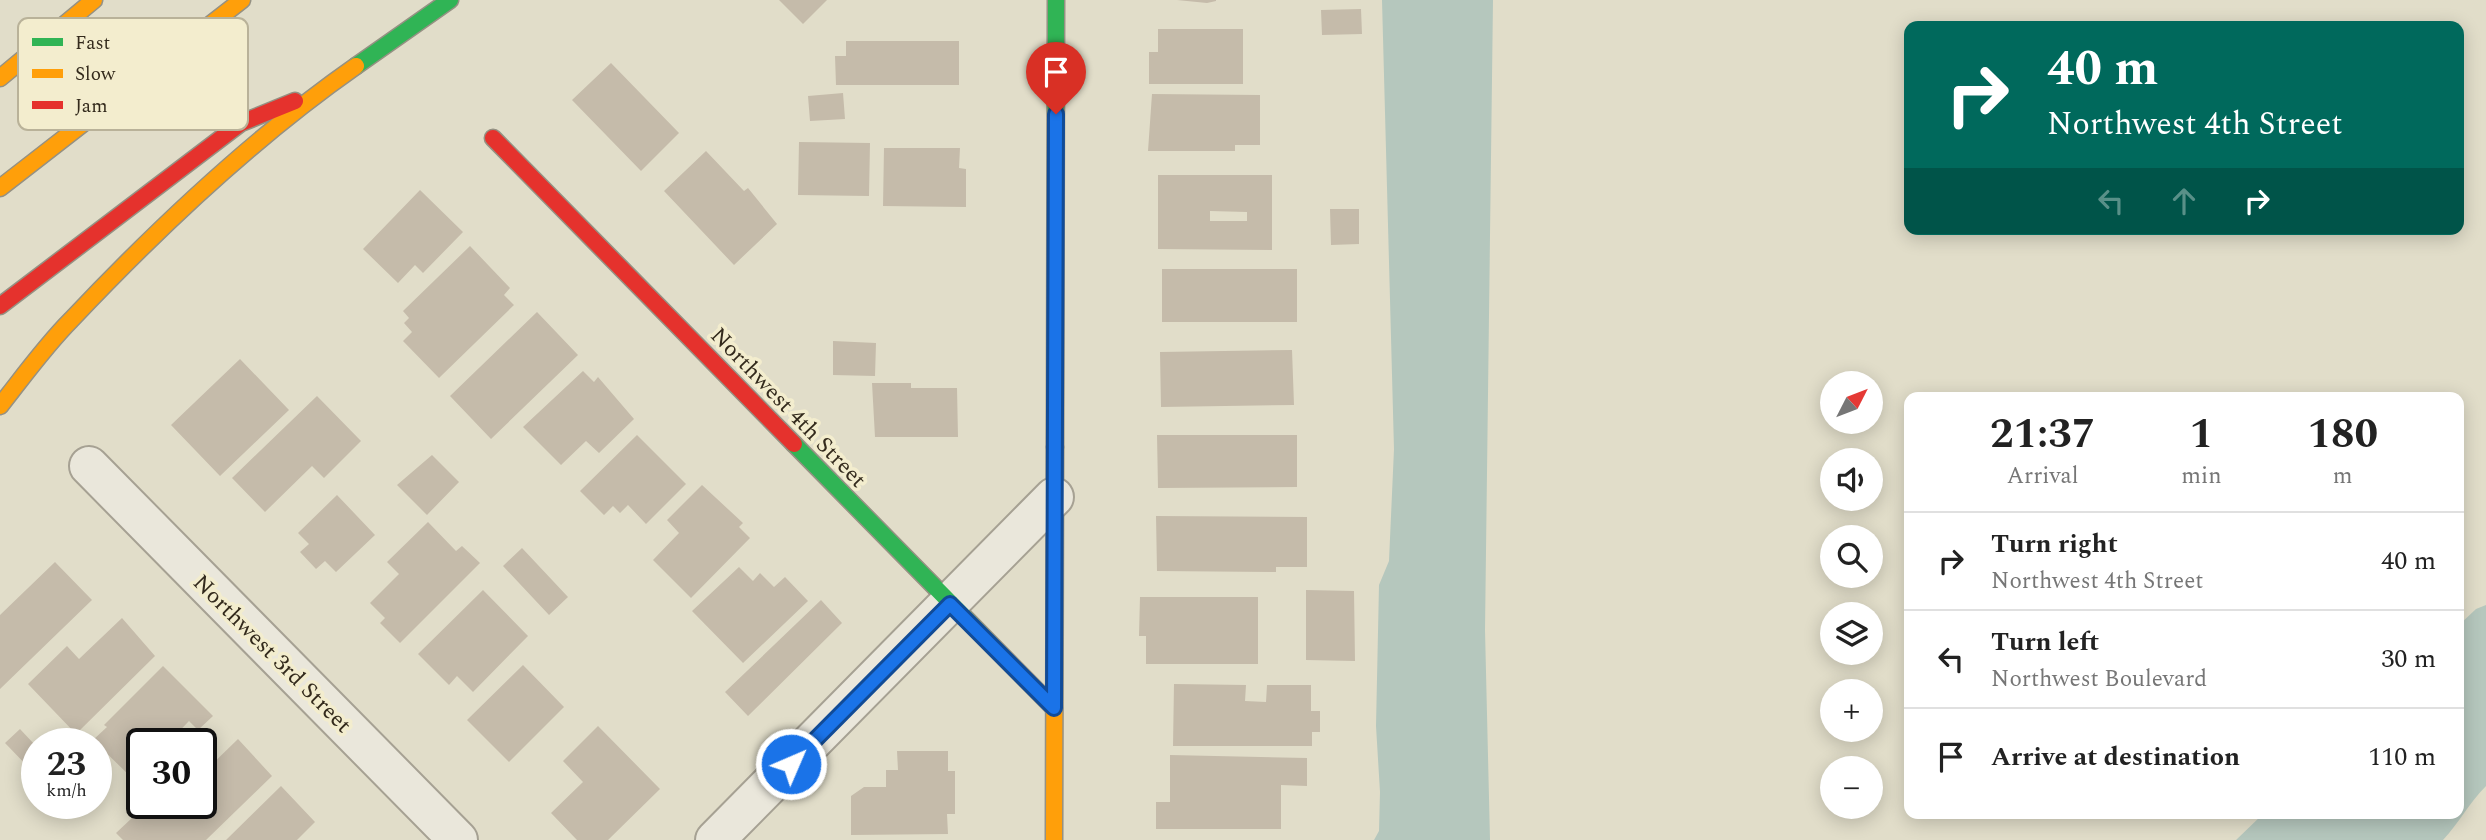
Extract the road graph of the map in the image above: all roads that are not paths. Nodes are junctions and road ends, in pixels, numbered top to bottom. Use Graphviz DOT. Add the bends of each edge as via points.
graph roads {
  1 [pos="94,0"];
  2 [pos="242,0"];
  3 [pos="450,0"];
  4 [pos="1056,0"];
  5 [pos="72,18"];
  6 [pos="219,18"];
  7 [pos="18,63"];
  8 [pos="0,78"];
  9 [pos="323,89"];
  10 [pos="248,120"];
  11 [pos="75,130"];
  12 [pos="232,130"];
  13 [pos="493,138"];
  14 [pos="0,188"];
  15 [pos="0,306"];
  16 [pos="0,406"];
  17 [pos="89,466"];
  18 [pos="1054,497"];
  19 [pos="950,604"];
  20 [pos="1054,708"];
  21 [pos="458,840"];
  22 [pos="715,840"];
  23 [pos="1054,840"];
  1 -- 5 [label="main road"];
  2 -- 6 [label="main road"];
  3 -- 9 [label="main road"];
  4 -- 18 [label="main road"];
  7 -- 8 [label="main road"];
  9 -- 10 [label="main road"];
  9 -- 16 [label="main road" via="117,272 69,321"];
  11 -- 14 [label="main road"];
  12 -- 15 [label="main road"];
  13 -- 19 [label="main road, Northwest 4th Street"];
  17 -- 21 [label="street, Northwest 3rd Street"];
  18 -- 19 [label="street"];
  18 -- 20 [label="main road"];
  19 -- 20 [label="main road, Northwest 4th Street"];
  19 -- 22 [label="street"];
  20 -- 23 [label="main road"];
}
